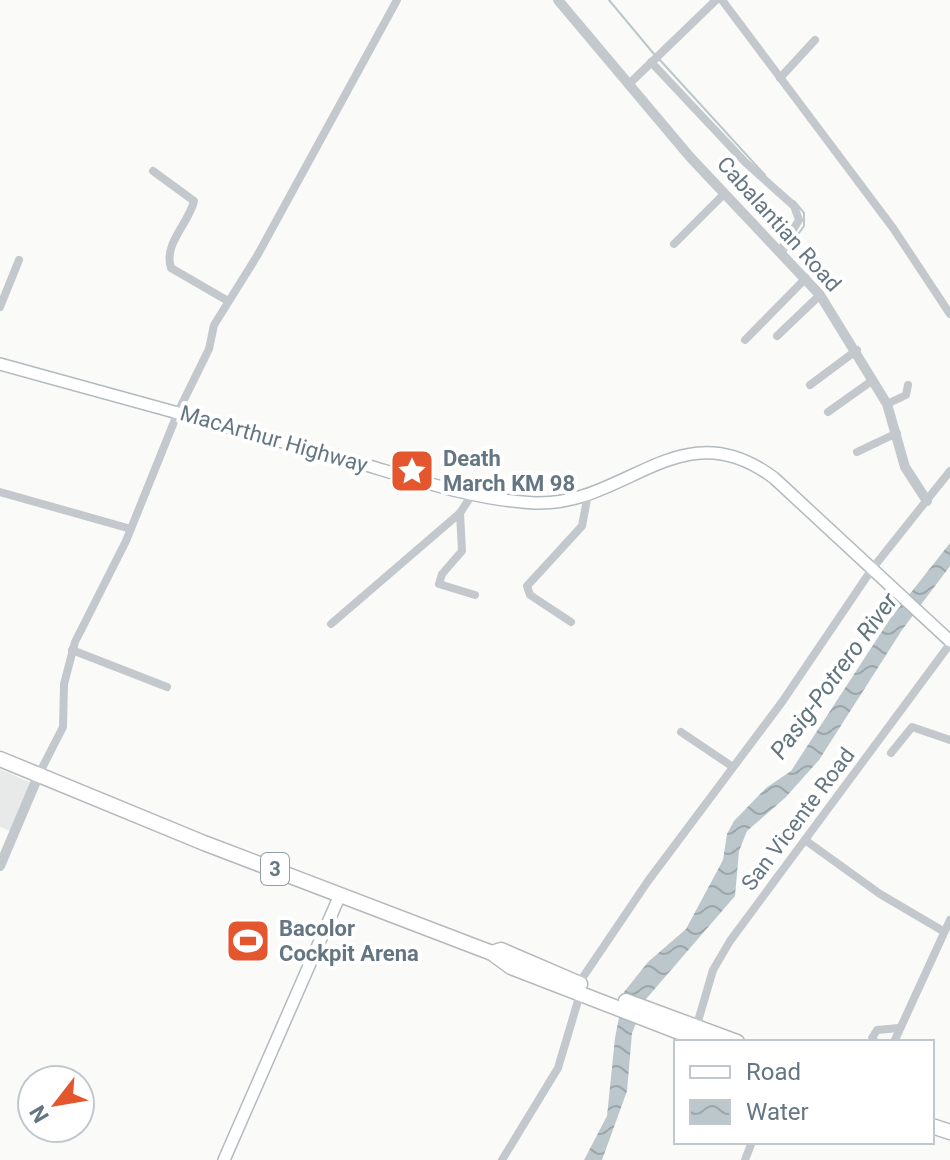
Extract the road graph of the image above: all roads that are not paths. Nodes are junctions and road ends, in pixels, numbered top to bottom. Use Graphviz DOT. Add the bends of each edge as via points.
graph roads {
  1 [pos="397,0"];
  2 [pos="558,0"];
  3 [pos="719,0"];
  4 [pos="815,40"];
  5 [pos="653,60"];
  6 [pos="780,78"];
  7 [pos="628,85"];
  8 [pos="153,171"];
  9 [pos="725,193"];
  10 [pos="674,244"];
  11 [pos="780,251"];
  12 [pos="19,260"];
  13 [pos="806,278"];
  14 [pos="4,288"];
  15 [pos="820,295"];
  16 [pos="228,301"];
  17 [pos="0,307"];
  18 [pos="950,314"];
  19 [pos="777,336"];
  20 [pos="745,340"];
  21 [pos="857,350"];
  22 [pos="0,364"];
  23 [pos="873,380"];
  24 [pos="810,385"];
  25 [pos="908,385"];
  26 [pos="887,404"];
  27 [pos="178,412"];
  28 [pos="828,412"];
  29 [pos="897,433"];
  30 [pos="857,452"];
  31 [pos="950,471"];
  32 [pos="0,492"];
  33 [pos="473,493"];
  34 [pos="588,494"];
  35 [pos="927,501"];
  36 [pos="460,513"];
  37 [pos="131,529"];
  38 [pos="873,570"];
  39 [pos="475,595"];
  40 [pos="571,622"];
  41 [pos="331,624"];
  42 [pos="950,641"];
  43 [pos="72,650"];
  44 [pos="167,687"];
  45 [pos="681,732"];
  46 [pos="950,740"];
  47 [pos="891,753"];
  48 [pos="0,759"];
  49 [pos="0,767"];
  50 [pos="733,767"];
  51 [pos="38,778"];
  52 [pos="805,840"];
  53 [pos="1,862"];
  54 [pos="340,895"];
  55 [pos="950,920"];
  56 [pos="942,934"];
  57 [pos="950,943"];
  58 [pos="583,990"];
  59 [pos="899,1028"];
  60 [pos="692,1030"];
  61 [pos="703,1040"];
  62 [pos="730,1040"];
  63 [pos="874,1040"];
  64 [pos="895,1040"];
  65 [pos="224,1160"];
  66 [pos="502,1160"];
  1 -- 16 [label="street"];
  2 -- 7 [label="street, Cabalantian Road"];
  3 -- 5 [label="street"];
  3 -- 6 [label="street"];
  4 -- 6 [label="street"];
  5 -- 7 [label="street"];
  5 -- 11 [label="street" via="745,162 794,206 799,220"];
  6 -- 18 [label="street" via="893,228"];
  7 -- 9 [label="street, Cabalantian Road"];
  8 -- 16 [label="street" via="194,201 173,247 171,268"];
  9 -- 10 [label="street"];
  9 -- 11 [label="street, Cabalantian Road"];
  11 -- 13 [label="street, Cabalantian Road"];
  12 -- 14 [label="street"];
  13 -- 15 [label="street, Cabalantian Road"];
  13 -- 20 [label="street"];
  14 -- 17 [label="street"];
  15 -- 19 [label="street"];
  15 -- 21 [label="street, Cabalantian Road"];
  16 -- 27 [label="street"];
  21 -- 23 [label="street, Cabalantian Road"];
  21 -- 24 [label="street"];
  22 -- 27 [label="main road, MacArthur Highway"];
  23 -- 26 [label="street, Cabalantian Road"];
  23 -- 28 [label="street"];
  25 -- 26 [label="street" via="906,395"];
  26 -- 29 [label="street, Cabalantian Road"];
  27 -- 33 [label="main road, MacArthur Highway"];
  27 -- 37 [label="street"];
  29 -- 30 [label="street"];
  29 -- 35 [label="street, Cabalantian Road" via="905,467"];
  31 -- 35 [label="street"];
  32 -- 37 [label="street"];
  33 -- 34 [label="main road, MacArthur Highway" via="539,503"];
  33 -- 36 [label="street"];
  34 -- 38 [label="main road, MacArthur Highway" via="682,455 707,451 740,457 774,478"];
  34 -- 40 [label="street" via="582,526 527,586 536,601"];
  35 -- 38 [label="street"];
  36 -- 39 [label="street" via="462,551 439,584"];
  36 -- 41 [label="street"];
  37 -- 43 [label="street"];
  38 -- 42 [label="main road, MacArthur Highway"];
  38 -- 50 [label="street"];
  42 -- 52 [label="street, San Vicente Road"];
  43 -- 44 [label="street"];
  43 -- 51 [label="street" via="63,727"];
  45 -- 50 [label="street"];
  46 -- 47 [label="street" via="912,727"];
  48 -- 51 [label="highway, 3"];
  49 -- 51 [label="highway, 3"];
  50 -- 58 [label="street" via="648,881"];
  51 -- 53 [label="street"];
  51 -- 54 [label="highway, 3"];
  52 -- 56 [label="street"];
  52 -- 60 [label="street, San Vicente Road" via="717,962"];
  54 -- 58 [label="highway, 3" via="492,953 511,967"];
  54 -- 65 [label="main road"];
  55 -- 56 [label="street"];
  56 -- 57 [label="street"];
  56 -- 59 [label="street"];
  58 -- 60 [label="highway, 3"];
  58 -- 66 [label="street" via="558,1068"];
  59 -- 63 [label="street" via="877,1030"];
  59 -- 64 [label="street"];
  60 -- 61 [label="highway, 3"];
  60 -- 62 [label="highway, 3"];
}
